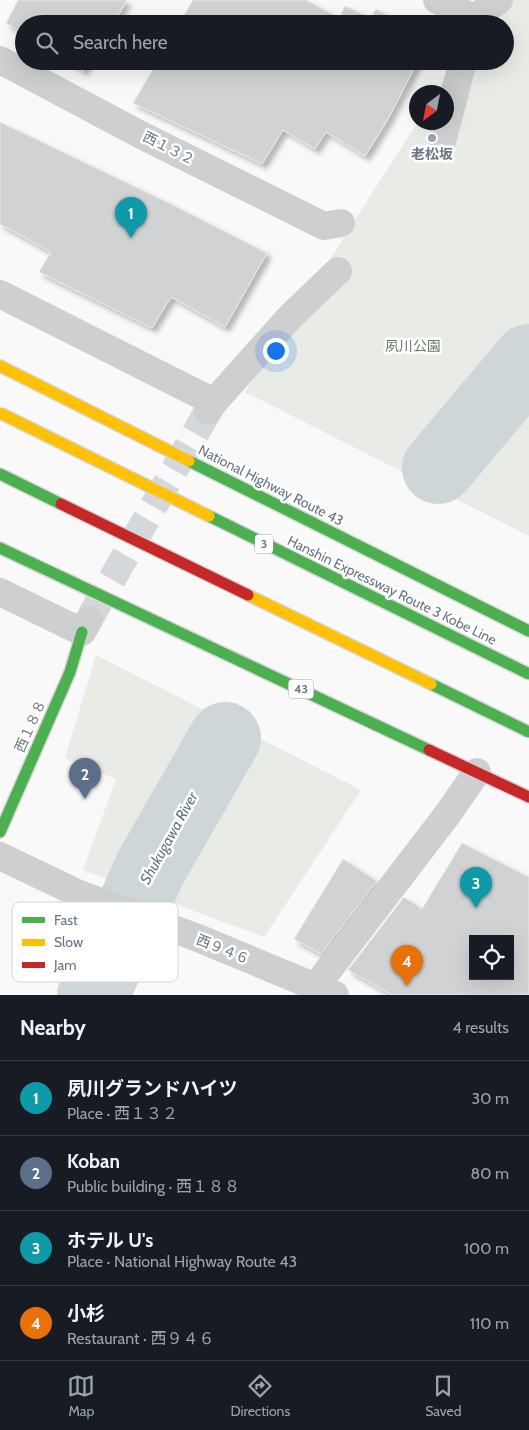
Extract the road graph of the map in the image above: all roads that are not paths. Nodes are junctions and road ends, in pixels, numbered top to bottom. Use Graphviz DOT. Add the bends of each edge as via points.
graph roads {
  1 [pos="436,0"];
  2 [pos="499,0"];
  3 [pos="462,15"];
  4 [pos="480,15"];
  5 [pos="0,60"];
  6 [pos="15,68"];
  7 [pos="19,70"];
  8 [pos="461,70"];
  9 [pos="442,142"];
  10 [pos="341,223"];
  11 [pos="338,271"];
  12 [pos="0,294"];
  13 [pos="0,366"];
  14 [pos="0,406"];
  15 [pos="0,414"];
  16 [pos="66,446"];
  17 [pos="0,474"];
  18 [pos="9,490"];
  19 [pos="61,504"];
  20 [pos="0,548"];
  21 [pos="0,592"];
  22 [pos="86,626"];
  23 [pos="529,631"];
  24 [pos="529,674"];
  25 [pos="529,732"];
  26 [pos="476,772"];
  27 [pos="529,797"];
  28 [pos="0,832"];
  29 [pos="0,856"];
  30 [pos="101,902"];
  31 [pos="178,931"];
  32 [pos="326,991"];
  1 -- 3 [label="street"];
  2 -- 4 [label="street"];
  5 -- 6 [label="street, 西１３２"];
  7 -- 10 [label="street, 西１３２" via="324,226"];
  8 -- 9 [label="street"];
  11 -- 12 [label="street" via="290,317 211,407"];
  13 -- 23 [label="main road, National Highway Route 43"];
  14 -- 16 [label="main road, bridge"];
  15 -- 16 [label="main road, Hanshin Expressway Route 3 Kobe Line / 3, bridge"];
  16 -- 24 [label="main road, Hanshin Expressway Route 3 Kobe Line / 3, bridge"];
  17 -- 19 [label="main road"];
  18 -- 19 [label="main road"];
  19 -- 25 [label="main road, bridge"];
  20 -- 26 [label="main road, 43"];
  21 -- 22 [label="street"];
  22 -- 28 [label="main road, 西１８８" via="70,672"];
  26 -- 27 [label="main road, 43"];
  26 -- 32 [label="street"];
  29 -- 30 [label="street, 西９４６"];
  31 -- 32 [label="street, 西９４６"];
}
